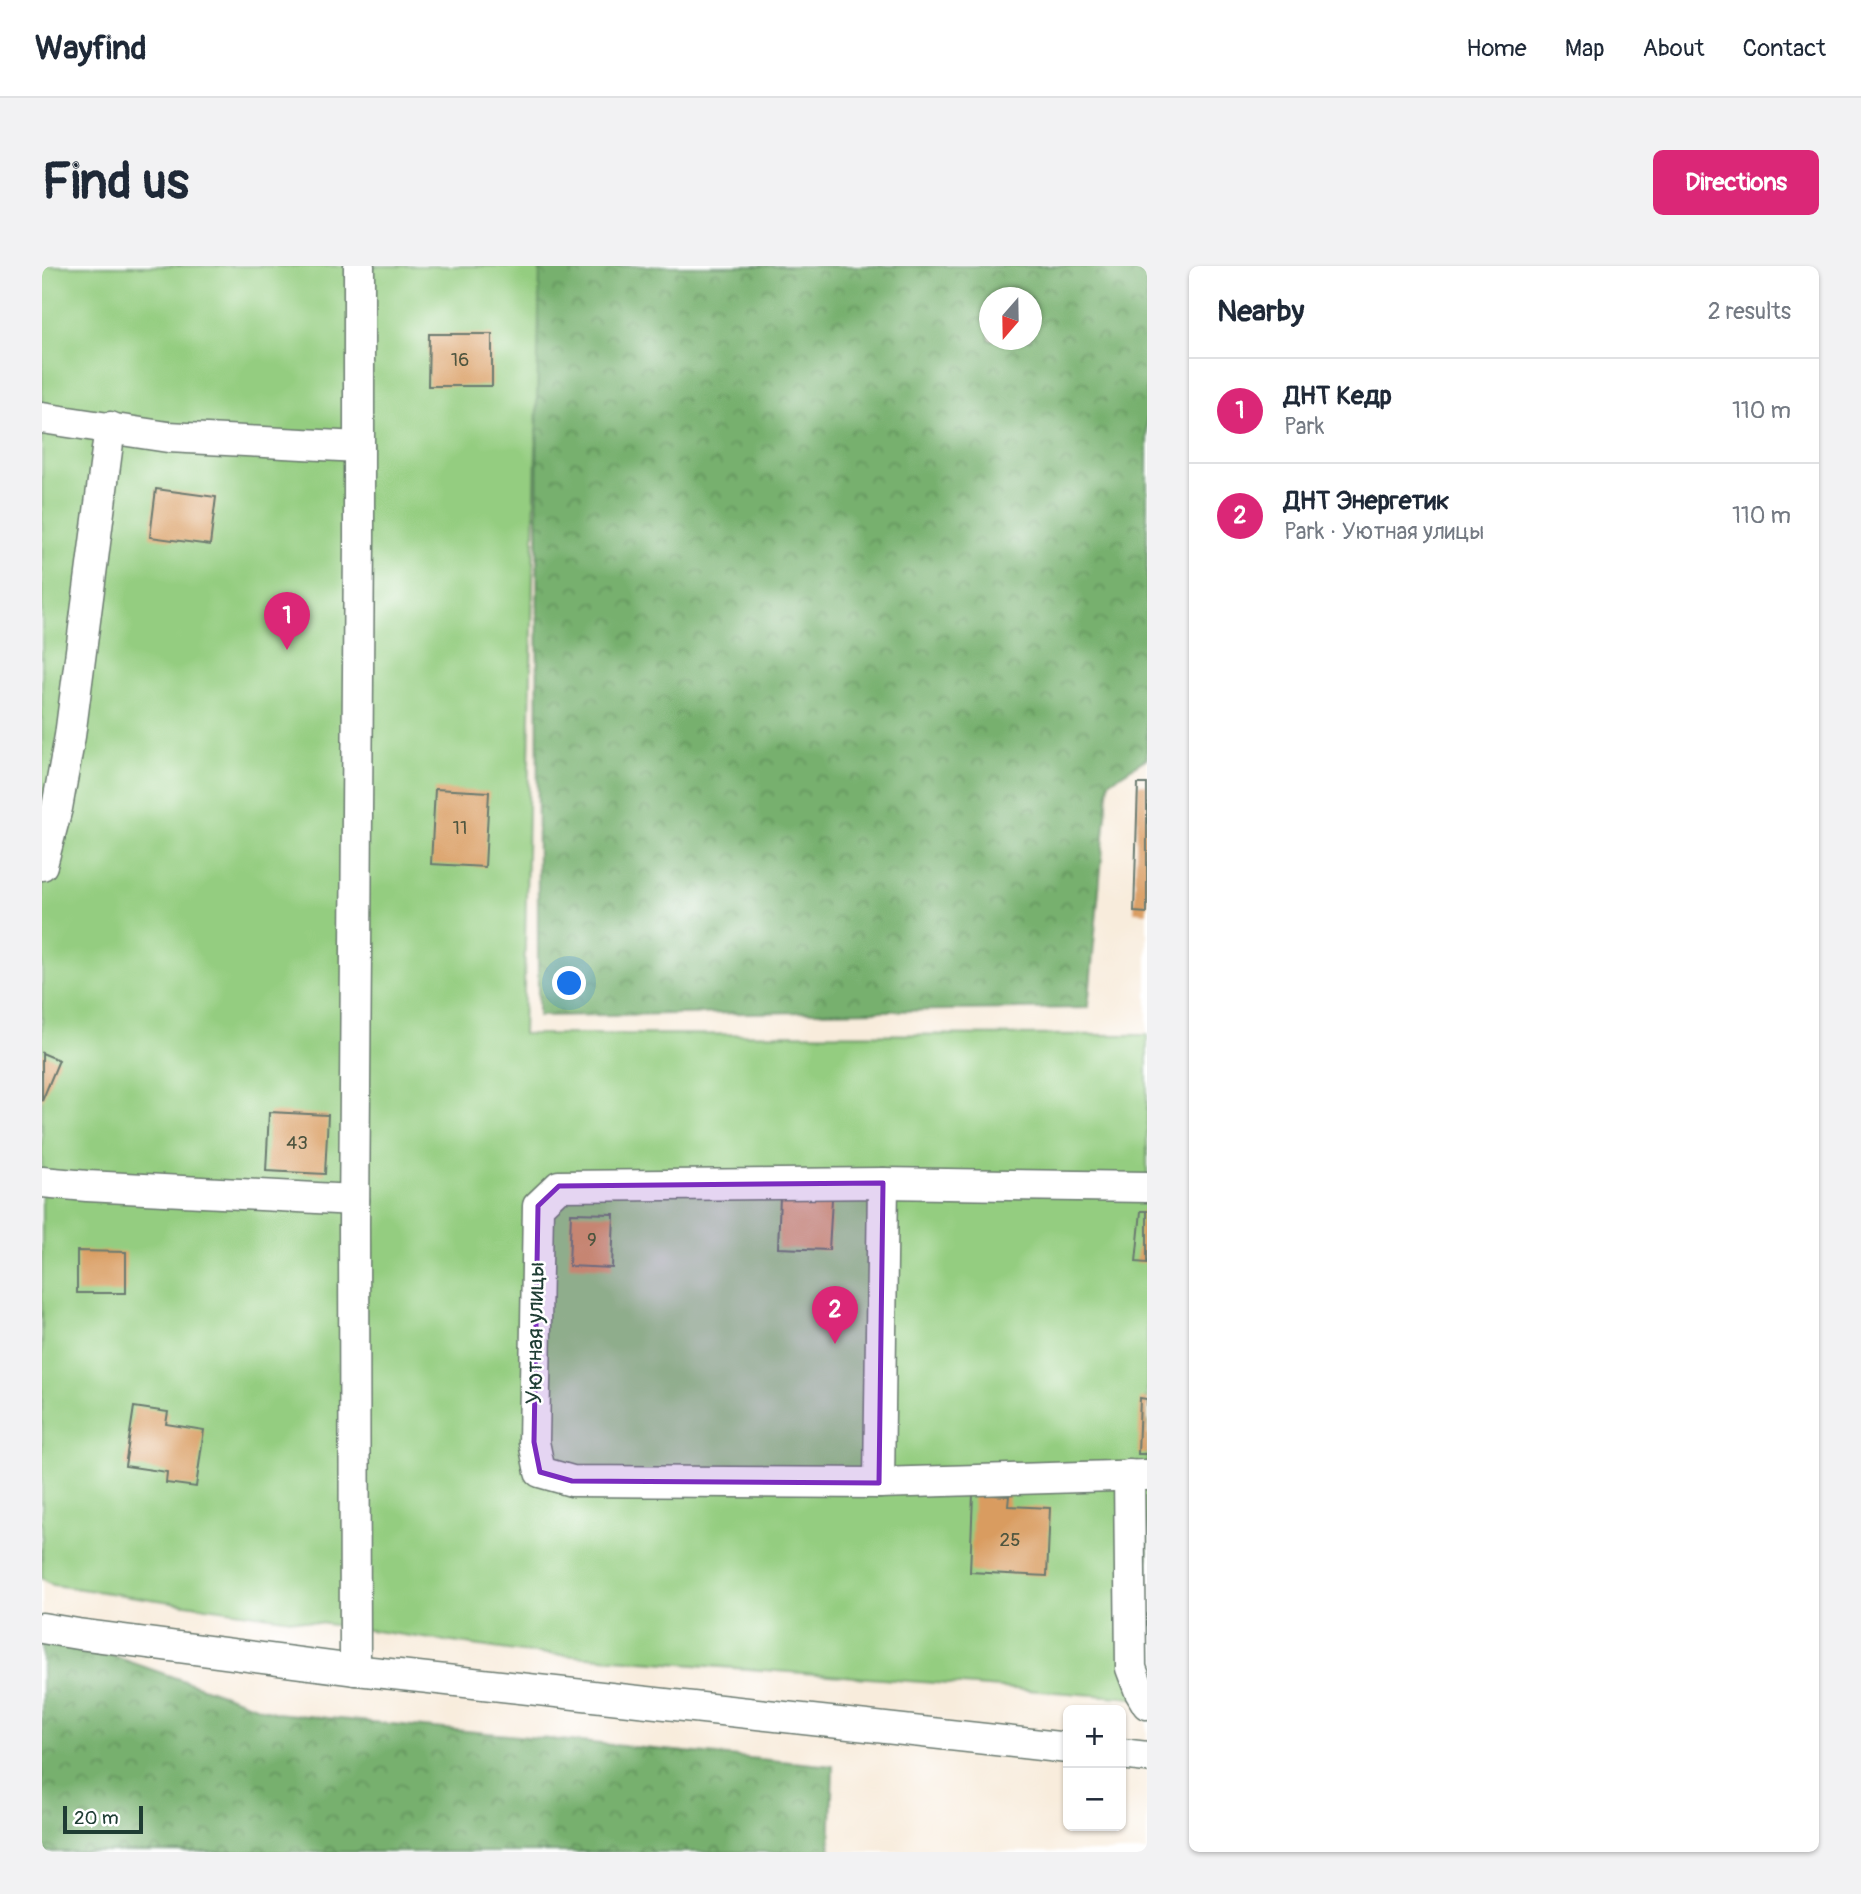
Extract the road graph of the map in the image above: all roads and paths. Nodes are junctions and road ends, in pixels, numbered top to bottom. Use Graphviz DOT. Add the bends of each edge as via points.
graph roads {
  1 [pos="359,266"];
  2 [pos="42,418"];
  3 [pos="110,427"];
  4 [pos="359,447"];
  5 [pos="42,865"];
  6 [pos="42,1182"];
  7 [pos="883,1183"];
  8 [pos="1147,1187"];
  9 [pos="354,1200"];
  10 [pos="1138,1475"];
  11 [pos="879,1483"];
  12 [pos="42,1628"];
  13 [pos="355,1670"];
  14 [pos="1147,1704"];
  15 [pos="1063,1747"];
  16 [pos="1126,1755"];
  17 [pos="1147,1757"];
  1 -- 4 [label="street"];
  2 -- 3 [label="street"];
  3 -- 4 [label="street" via="168,437"];
  3 -- 5 [label="street" via="70,736"];
  4 -- 9 [label="street"];
  6 -- 9 [label="street"];
  7 -- 8 [label="street, Уютная улицы"];
  7 -- 11 [label="street"];
  7 -- 11 [label="street, Уютная улицы" via="559,1186 538,1206 534,1442 540,1472 572,1481"];
  9 -- 13 [label="street"];
  10 -- 11 [label="street, Уютная улицы"];
  10 -- 14 [label="street, Уютная улицы" via="1131,1668"];
  12 -- 13 [label="street"];
  13 -- 15 [label="street"];
  16 -- 17 [label="street"];
}
